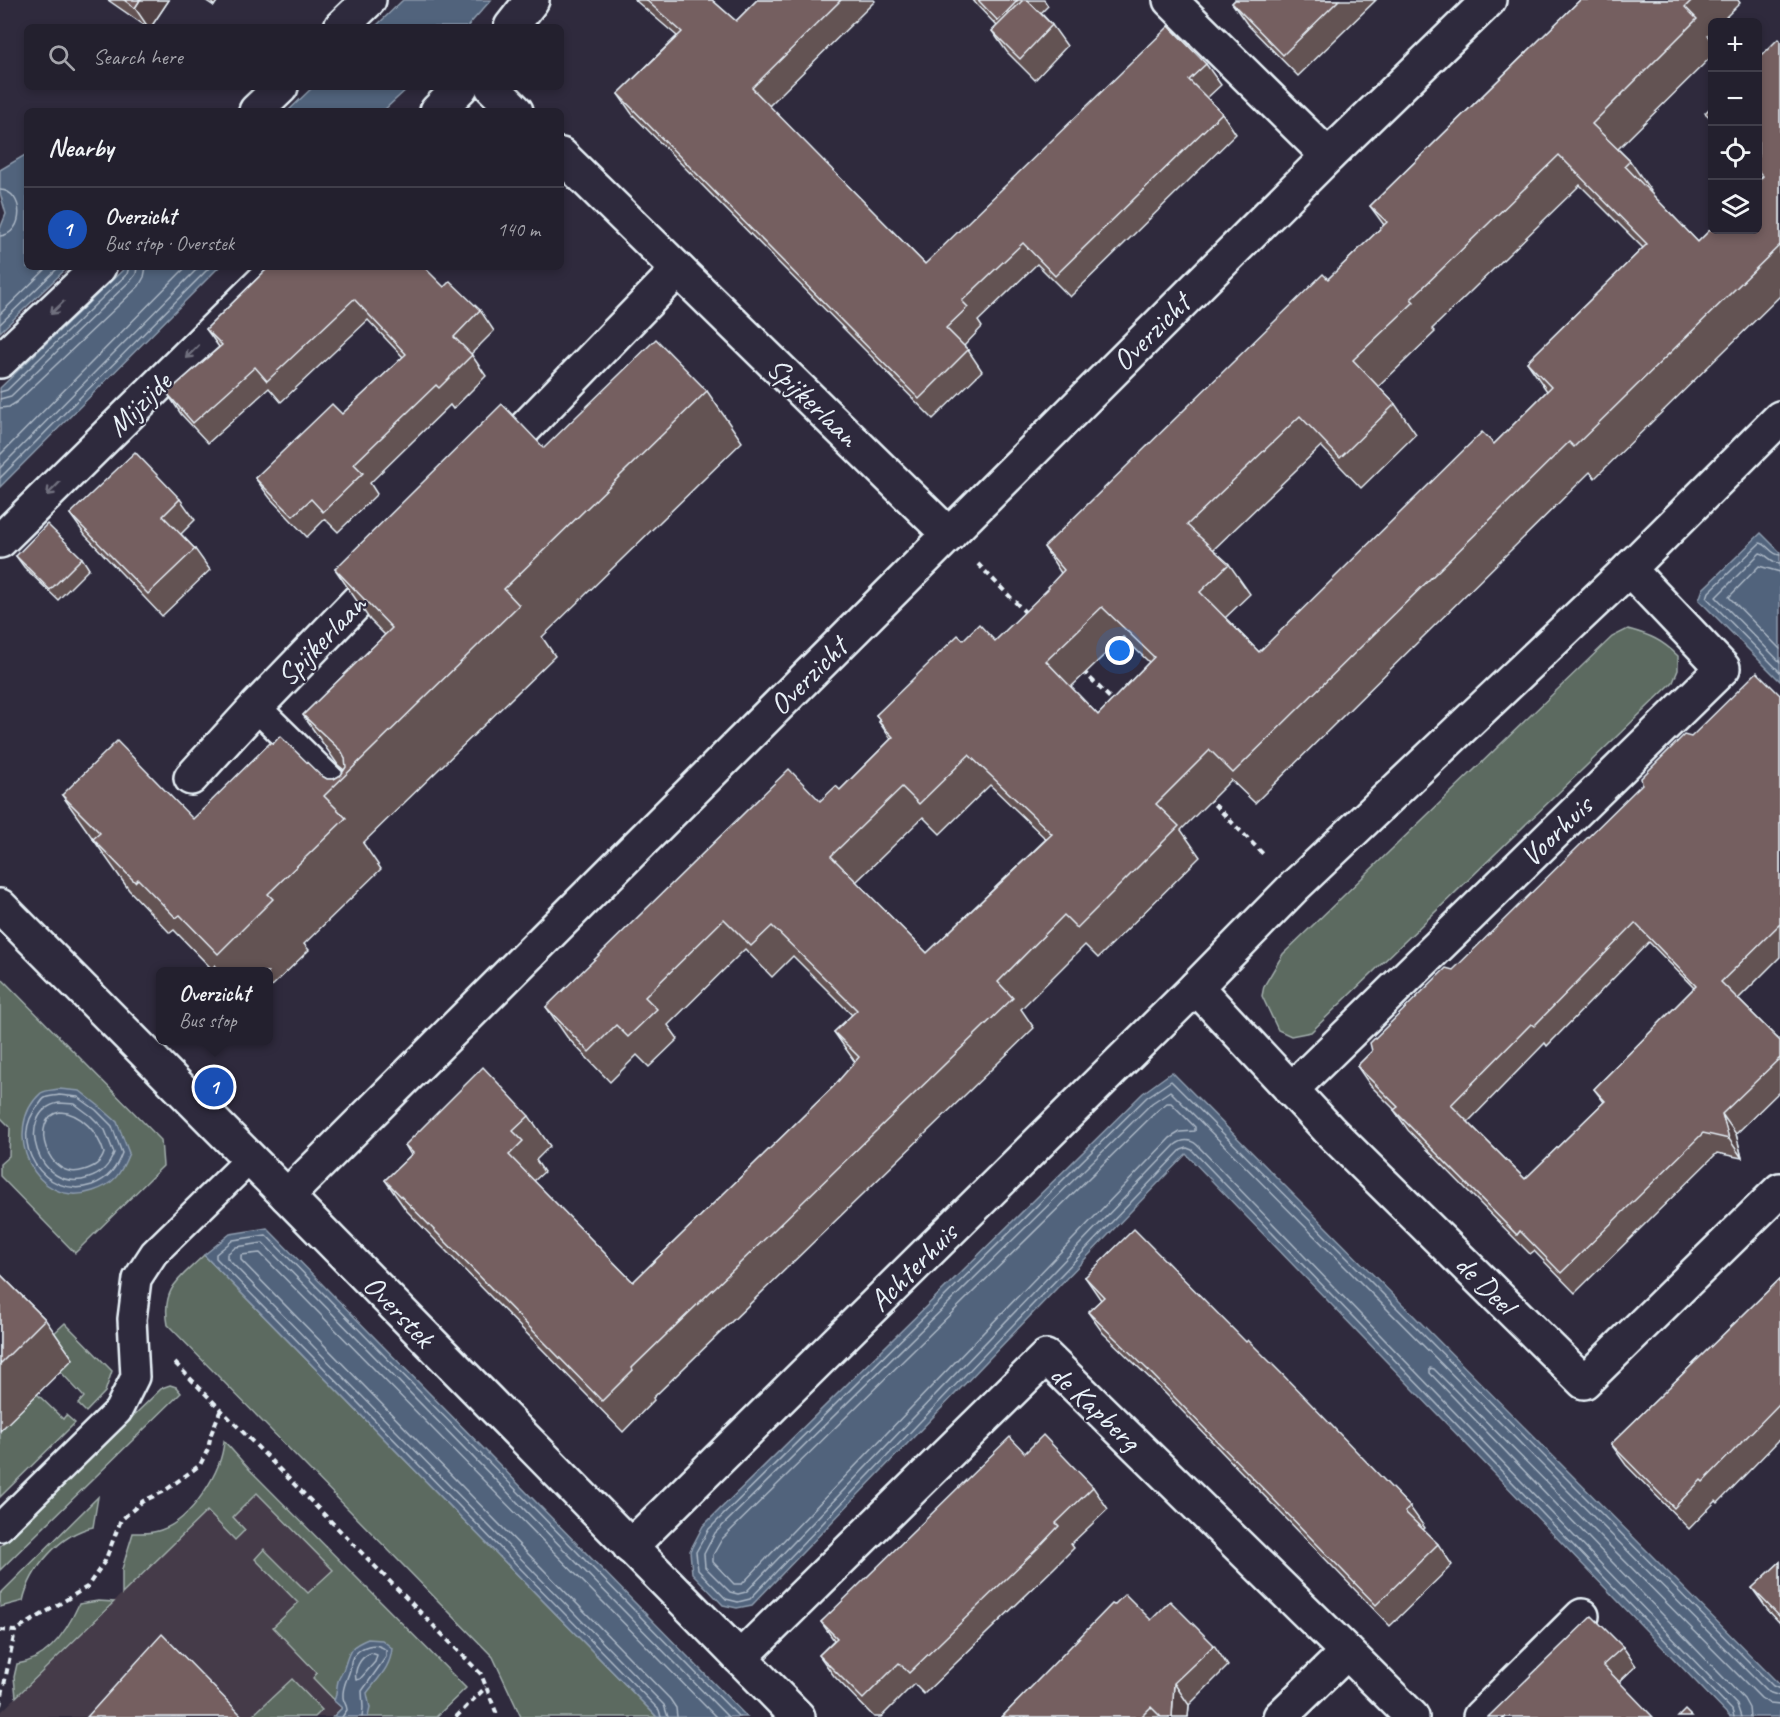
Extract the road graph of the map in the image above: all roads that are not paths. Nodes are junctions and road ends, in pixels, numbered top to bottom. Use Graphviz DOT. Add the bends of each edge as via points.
graph roads {
  1 [pos="369,0"];
  2 [pos="532,0"];
  3 [pos="1170,0"];
  4 [pos="1489,0"];
  5 [pos="344,24"];
  6 [pos="513,24"];
  7 [pos="278,90"];
  8 [pos="458,90"];
  9 [pos="495,90"];
  10 [pos="259,108"];
  11 [pos="439,108"];
  12 [pos="513,108"];
  13 [pos="1328,156"];
  14 [pos="564,158"];
  15 [pos="96,270"];
  16 [pos="275,270"];
  17 [pos="678,270"];
  18 [pos="0,361"];
  19 [pos="1780,418"];
  20 [pos="471,484"];
  21 [pos="949,535"];
  22 [pos="0,541"];
  23 [pos="413,544"];
  24 [pos="1629,569"];
  25 [pos="256,707"];
  26 [pos="191,778"];
  27 [pos="366,814"];
  28 [pos="0,906"];
  29 [pos="1196,987"];
  30 [pos="1291,1090"];
  31 [pos="250,1159"];
  32 [pos="1780,1191"];
  33 [pos="287,1196"];
  34 [pos="0,1527"];
  35 [pos="630,1547"];
  36 [pos="1582,1616"];
  37 [pos="1347,1652"];
  38 [pos="740,1658"];
  39 [pos="798,1717"];
  40 [pos="1280,1717"];
  41 [pos="1412,1717"];
  42 [pos="1480,1717"];
  1 -- 5 [label="street"];
  2 -- 6 [label="street"];
  3 -- 13 [label="street"];
  4 -- 13 [label="street, Overzicht"];
  7 -- 10 [label="street"];
  8 -- 11 [label="street"];
  9 -- 12 [label="street"];
  13 -- 21 [label="street, Overzicht"];
  14 -- 17 [label="street, Spijkerlaan"];
  15 -- 18 [label="street, one-way"];
  16 -- 22 [label="street, Mijzijde, one-way"];
  17 -- 20 [label="street"];
  17 -- 21 [label="street, Spijkerlaan"];
  19 -- 24 [label="street"];
  21 -- 33 [label="street, Overzicht"];
  23 -- 25 [label="street, Spijkerlaan"];
  24 -- 29 [label="street" via="1295,886"];
  24 -- 30 [label="street, Voorhuis" via="1723,668"];
  25 -- 26 [label="street, Spijkerlaan"];
  25 -- 27 [label="lane"];
  28 -- 31 [label="street, Overstek"];
  29 -- 30 [label="street, de Deel"];
  29 -- 35 [label="street, Achterhuis"];
  30 -- 32 [label="street, de Deel" via="1584,1382"];
  31 -- 33 [label="street, Overstek"];
  31 -- 34 [label="lane" via="154,1253 137,1279 132,1319 135,1377 118,1411"];
  33 -- 35 [label="street, Overstek"];
  35 -- 38 [label="street, Overstek"];
  36 -- 42 [label="street"];
  37 -- 38 [label="street, de Kapberg" via="1046,1357"];
  37 -- 40 [label="street"];
  37 -- 41 [label="street, de Kapberg"];
  38 -- 39 [label="street, Overstek"];
}
